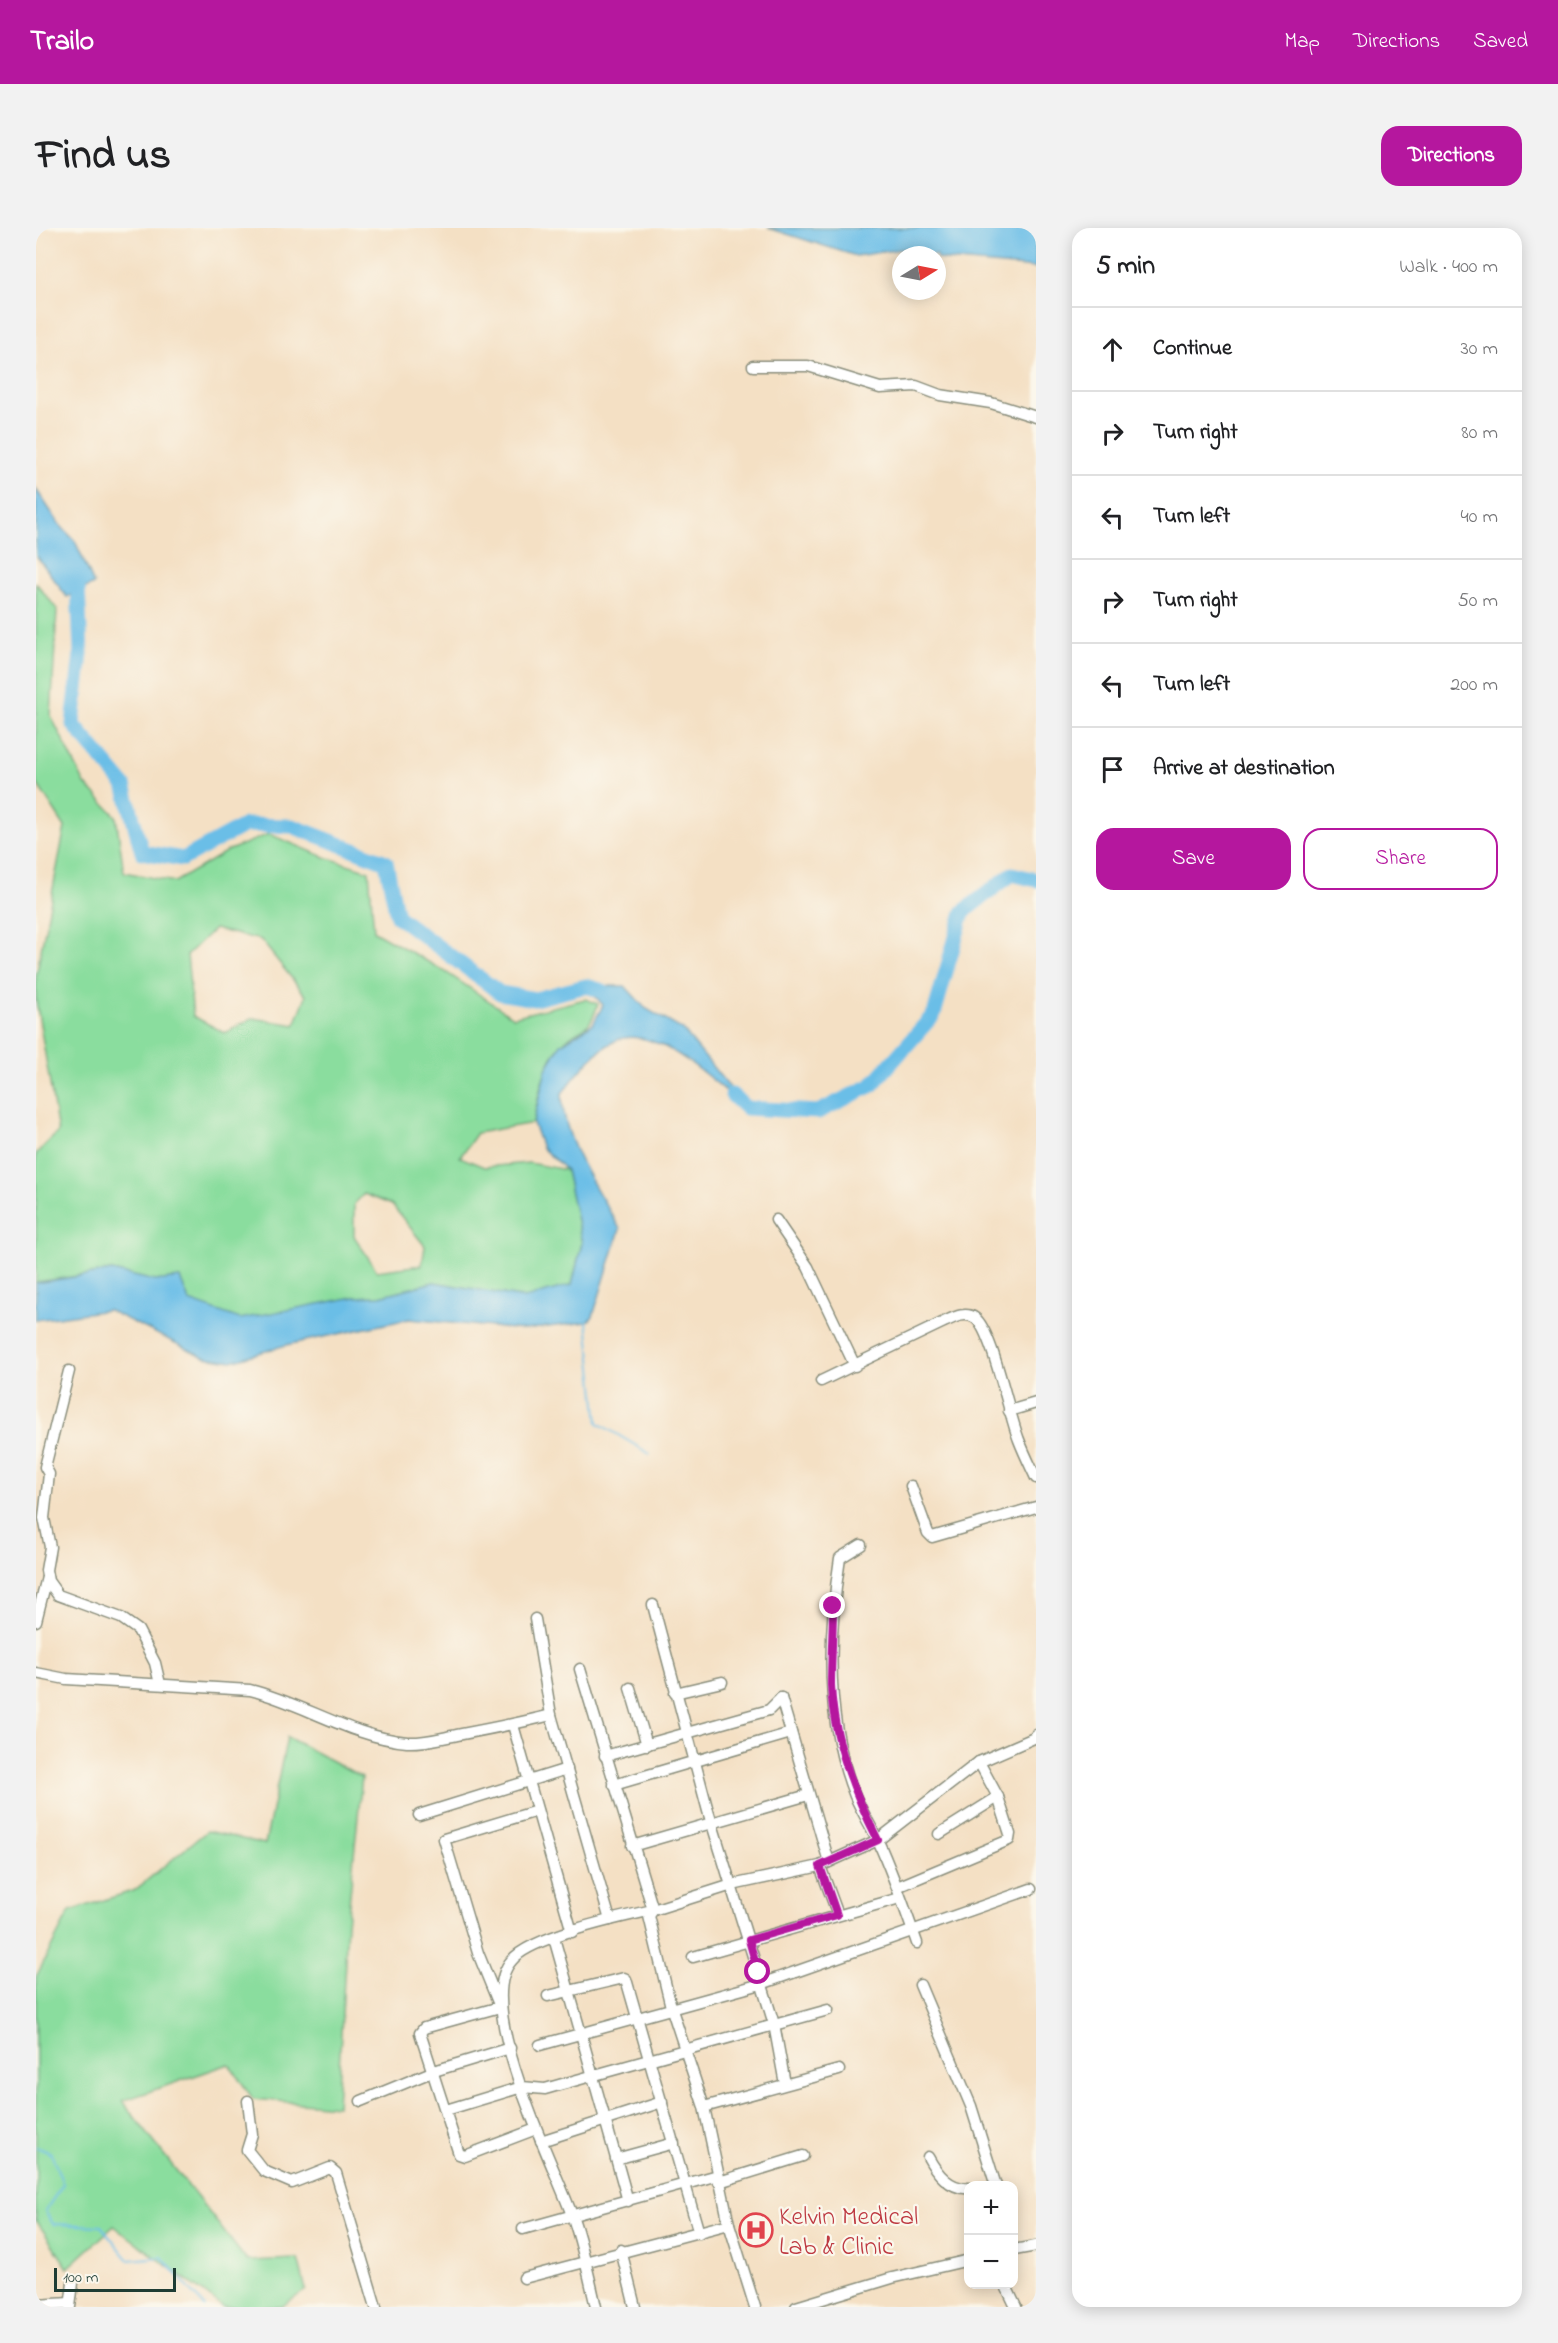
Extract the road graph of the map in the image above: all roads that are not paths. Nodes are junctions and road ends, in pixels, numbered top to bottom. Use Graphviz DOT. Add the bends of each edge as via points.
graph roads {
  1 [pos="753,366"];
  2 [pos="1036,417"];
  3 [pos="776,1220"];
  4 [pos="855,1366"];
  5 [pos="69,1371"];
  6 [pos="821,1381"];
  7 [pos="1036,1403"];
  8 [pos="1009,1411"];
  9 [pos="41,1465"];
  10 [pos="1036,1478"];
  11 [pos="912,1486"];
  12 [pos="1036,1507"];
  13 [pos="861,1545"];
  14 [pos="47,1577"];
  15 [pos="653,1605"];
  16 [pos="535,1618"];
  17 [pos="36,1621"];
  18 [pos="580,1669"];
  19 [pos="36,1674"];
  20 [pos="722,1682"];
  21 [pos="160,1684"];
  22 [pos="630,1688"];
  23 [pos="675,1693"];
  24 [pos="552,1715"];
  25 [pos="513,1725"];
  26 [pos="791,1733"];
  27 [pos="686,1734"];
  28 [pos="1035,1737"];
  29 [pos="647,1745"];
  30 [pos="605,1756"];
  31 [pos="694,1761"];
  32 [pos="979,1762"];
  33 [pos="567,1769"];
  34 [pos="528,1781"];
  35 [pos="614,1785"];
  36 [pos="808,1795"];
  37 [pos="998,1797"];
  38 [pos="537,1811"];
  39 [pos="419,1815"];
  40 [pos="712,1823"];
  41 [pos="939,1834"];
  42 [pos="878,1840"];
  43 [pos="632,1846"];
  44 [pos="825,1864"];
  45 [pos="732,1885"];
  46 [pos="1031,1889"];
  47 [pos="898,1892"];
  48 [pos="653,1910"];
  49 [pos="837,1915"];
  50 [pos="610,1920"];
  51 [pos="912,1931"];
  52 [pos="572,1932"];
  53 [pos="554,1938"];
  54 [pos="749,1940"];
  55 [pos="917,1943"];
  56 [pos="693,1957"];
  57 [pos="761,1984"];
  58 [pos="920,1985"];
  59 [pos="569,1992"];
  60 [pos="548,1996"];
  61 [pos="500,2007"];
  62 [pos="671,2007"];
  63 [pos="828,2010"];
  64 [pos="637,2018"];
  65 [pos="774,2024"];
  66 [pos="581,2034"];
  67 [pos="540,2045"];
  68 [pos="510,2048"];
  69 [pos="685,2049"];
  70 [pos="650,2059"];
  71 [pos="839,2070"];
  72 [pos="434,2071"];
  73 [pos="593,2075"];
  74 [pos="785,2084"];
  75 [pos="522,2087"];
  76 [pos="248,2100"];
  77 [pos="361,2101"];
  78 [pos="662,2102"];
  79 [pos="704,2107"];
  80 [pos="446,2110"];
  81 [pos="605,2120"];
  82 [pos="536,2129"];
  83 [pos="541,2140"];
  84 [pos="674,2143"];
  85 [pos="803,2156"];
  86 [pos="928,2157"];
  87 [pos="616,2160"];
  88 [pos="718,2178"];
  89 [pos="994,2181"];
  90 [pos="686,2184"];
  91 [pos="964,2188"];
  92 [pos="628,2201"];
  93 [pos="573,2217"];
  94 [pos="729,2224"];
  95 [pos="523,2229"];
  96 [pos="699,2233"];
  97 [pos="1036,2246"];
  98 [pos="1018,2249"];
  99 [pos="621,2250"];
  100 [pos="585,2259"];
  101 [pos="964,2261"];
  102 [pos="524,2278"];
  103 [pos="73,2283"];
  104 [pos="1007,2289"];
  105 [pos="36,2305"];
  106 [pos="70,2305"];
  107 [pos="376,2307"];
  108 [pos="596,2307"];
  109 [pos="635,2307"];
  110 [pos="755,2307"];
  111 [pos="796,2307"];
  112 [pos="1016,2307"];
  1 -- 2 [label="street" via="807,366 880,388 916,386"];
  3 -- 4 [label="street" via="808,1267"];
  4 -- 6 [label="street"];
  4 -- 8 [label="street" via="957,1316 971,1316 977,1319 990,1346"];
  5 -- 9 [label="street"];
  7 -- 8 [label="street"];
  8 -- 10 [label="street"];
  9 -- 14 [label="street" via="49,1474 44,1518 50,1547"];
  11 -- 12 [label="street" via="932,1537"];
  13 -- 42 [label="street" via="840,1558 833,1606 831,1687 855,1796"];
  14 -- 17 [label="street"];
  14 -- 21 [label="street" via="58,1595 121,1618 138,1630 155,1663"];
  15 -- 23 [label="street"];
  16 -- 24 [label="street"];
  18 -- 30 [label="street"];
  19 -- 21 [label="street"];
  20 -- 23 [label="street"];
  21 -- 25 [label="street" via="250,1690 354,1728 406,1742"];
  22 -- 29 [label="street"];
  23 -- 27 [label="street"];
  24 -- 25 [label="street"];
  24 -- 33 [label="street"];
  25 -- 34 [label="street"];
  26 -- 27 [label="street" via="781,1698 769,1710"];
  26 -- 31 [label="street"];
  26 -- 36 [label="street"];
  27 -- 29 [label="street"];
  27 -- 31 [label="street"];
  28 -- 32 [label="street"];
  29 -- 30 [label="street"];
  30 -- 35 [label="street"];
  31 -- 35 [label="street"];
  31 -- 40 [label="street"];
  32 -- 37 [label="street"];
  32 -- 42 [label="street"];
  33 -- 34 [label="street"];
  33 -- 50 [label="street"];
  34 -- 38 [label="street"];
  34 -- 39 [label="street"];
  35 -- 43 [label="street"];
  36 -- 40 [label="street"];
  36 -- 44 [label="street"];
  37 -- 41 [label="street"];
  37 -- 47 [label="street" via="1009,1840"];
  38 -- 52 [label="street"];
  38 -- 61 [label="street" via="444,1839 478,1953"];
  40 -- 43 [label="street"];
  40 -- 45 [label="street"];
  42 -- 44 [label="street"];
  42 -- 47 [label="street"];
  43 -- 48 [label="street"];
  44 -- 45 [label="street"];
  44 -- 49 [label="street"];
  45 -- 48 [label="street"];
  45 -- 54 [label="street"];
  46 -- 51 [label="street"];
  47 -- 49 [label="street"];
  47 -- 51 [label="street"];
  48 -- 50 [label="street"];
  48 -- 62 [label="street" via="649,1925"];
  49 -- 54 [label="street"];
  50 -- 52 [label="street"];
  51 -- 55 [label="street"];
  51 -- 57 [label="street"];
  52 -- 53 [label="street"];
  53 -- 59 [label="street"];
  53 -- 61 [label="street" via="511,1960 502,1981"];
  54 -- 56 [label="street"];
  54 -- 57 [label="street"];
  57 -- 62 [label="street"];
  57 -- 65 [label="street"];
  58 -- 89 [label="street" via="971,2106"];
  59 -- 60 [label="street"];
  59 -- 64 [label="street" via="624,1977"];
  59 -- 66 [label="street"];
  61 -- 68 [label="street"];
  61 -- 72 [label="street" via="421,2030"];
  62 -- 64 [label="street"];
  62 -- 69 [label="street"];
  63 -- 65 [label="street"];
  64 -- 66 [label="street"];
  64 -- 70 [label="street"];
  65 -- 69 [label="street"];
  65 -- 74 [label="street"];
  66 -- 67 [label="street"];
  66 -- 73 [label="street"];
  68 -- 72 [label="street"];
  68 -- 75 [label="street"];
  69 -- 70 [label="street"];
  69 -- 79 [label="street"];
  70 -- 73 [label="street"];
  70 -- 78 [label="street"];
  71 -- 74 [label="street"];
  72 -- 77 [label="street"];
  72 -- 80 [label="street"];
  73 -- 75 [label="street" via="544,2089"];
  73 -- 81 [label="street"];
  74 -- 79 [label="street"];
  75 -- 80 [label="street"];
  75 -- 82 [label="street"];
  76 -- 107 [label="street" via="252,2134 247,2150 264,2171 292,2183 330,2168 336,2174"];
  78 -- 81 [label="street"];
  78 -- 84 [label="street"];
  79 -- 88 [label="street"];
  80 -- 82 [label="street" via="456,2147 465,2156"];
  81 -- 83 [label="street"];
  81 -- 87 [label="street"];
  82 -- 83 [label="street"];
  83 -- 93 [label="street"];
  84 -- 87 [label="street"];
  84 -- 90 [label="street"];
  85 -- 88 [label="street"];
  86 -- 91 [label="street" via="950,2184"];
  87 -- 92 [label="street"];
  88 -- 90 [label="street"];
  88 -- 94 [label="street"];
  90 -- 92 [label="street"];
  90 -- 96 [label="street"];
  92 -- 93 [label="street"];
  93 -- 95 [label="street"];
  93 -- 100 [label="street"];
  94 -- 96 [label="street"];
  94 -- 110 [label="street"];
  96 -- 99 [label="street"];
  97 -- 98 [label="street"];
  99 -- 100 [label="street"];
  99 -- 109 [label="street"];
  100 -- 102 [label="street"];
  100 -- 108 [label="street"];
  101 -- 111 [label="street"];
  103 -- 106 [label="street"];
  104 -- 112 [label="street"];
  105 -- 106 [label="street"];
}
